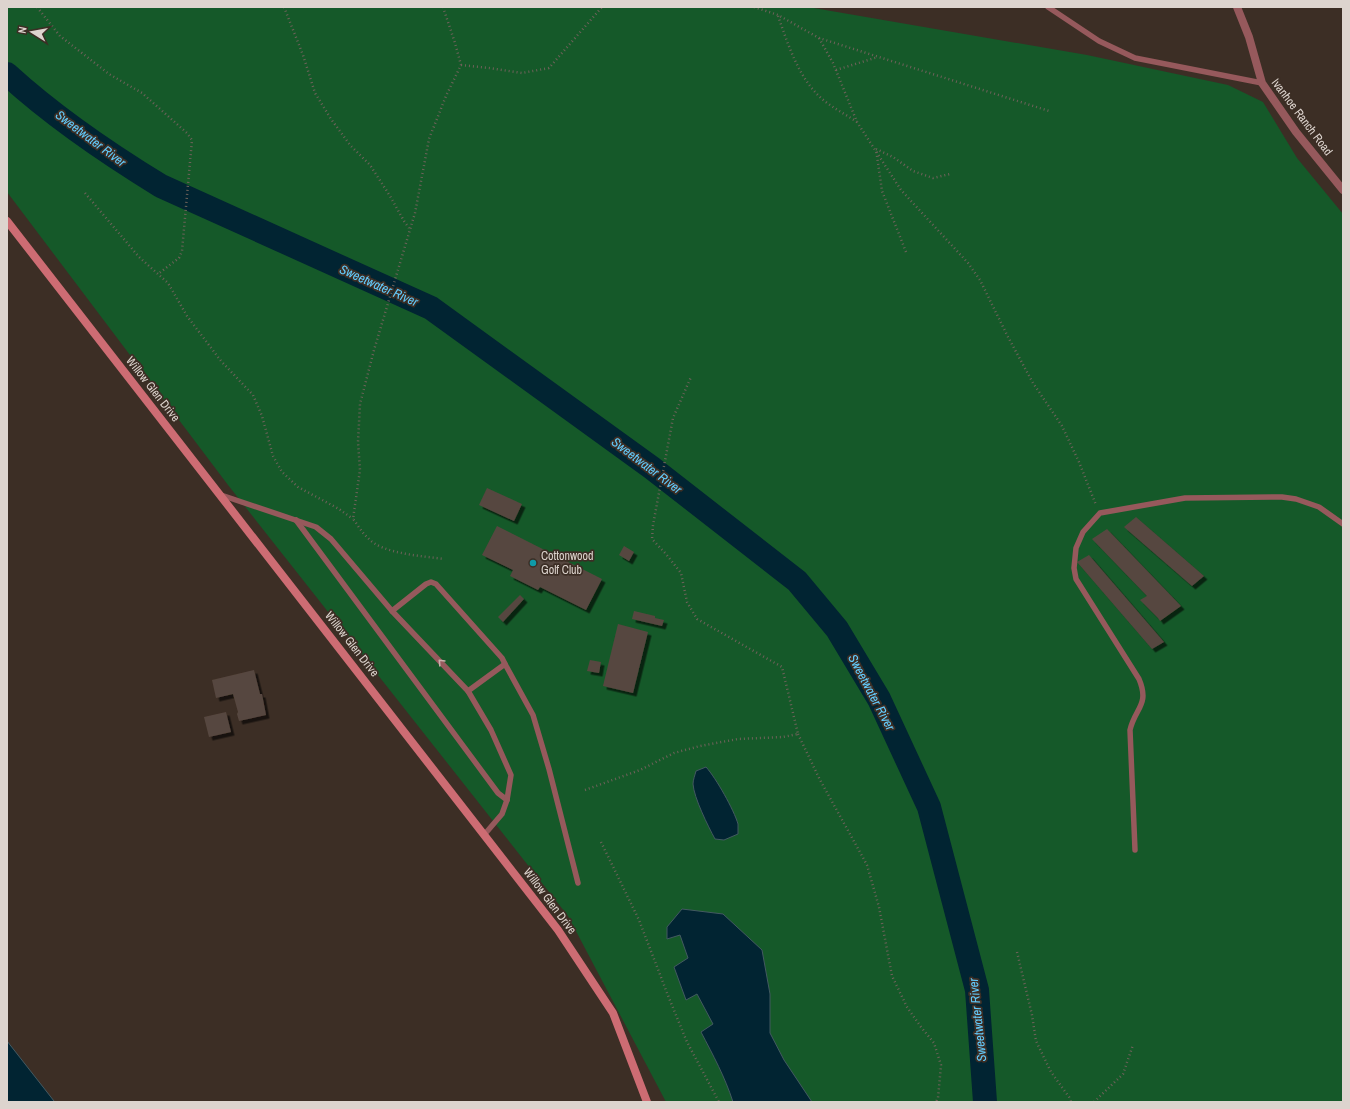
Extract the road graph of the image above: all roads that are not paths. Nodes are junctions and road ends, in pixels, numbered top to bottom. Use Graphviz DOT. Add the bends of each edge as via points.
graph roads {
  1 [pos="1048,7"];
  2 [pos="1237,7"];
  3 [pos="1262,83"];
  4 [pos="1343,190"];
  5 [pos="7,221"];
  6 [pos="221,495"];
  7 [pos="296,520"];
  8 [pos="1343,524"];
  9 [pos="392,611"];
  10 [pos="505,664"];
  11 [pos="468,691"];
  12 [pos="507,800"];
  13 [pos="484,834"];
  14 [pos="1135,850"];
  15 [pos="578,883"];
  16 [pos="647,1102"];
  1 -- 3 [label="lane" via="1099,41 1135,58"];
  2 -- 3 [label="street, Ivanhoe Ranch Road" via="1249,37"];
  3 -- 4 [label="street, Ivanhoe Ranch Road" via="1296,132"];
  5 -- 6 [label="main road, Willow Glen Drive"];
  6 -- 7 [label="lane"];
  6 -- 13 [label="main road, Willow Glen Drive"];
  7 -- 9 [label="lane" via="316,527 331,539"];
  7 -- 12 [label="lane" via="498,793"];
  8 -- 14 [label="lane" via="1319,507 1296,499 1186,498 1100,513 1083,532 1075,557 1076,579 1139,679 1143,690 1142,704 1130,730"];
  9 -- 10 [label="lane" via="426,584 436,584"];
  11 -- 9 [label="lane, one-way"];
  10 -- 11 [label="lane"];
  10 -- 15 [label="lane" via="533,715"];
  11 -- 12 [label="lane" via="491,730 511,775"];
  12 -- 13 [label="lane" via="502,814"];
  13 -- 16 [label="main road, Willow Glen Drive" via="558,930 613,1013"];
}
